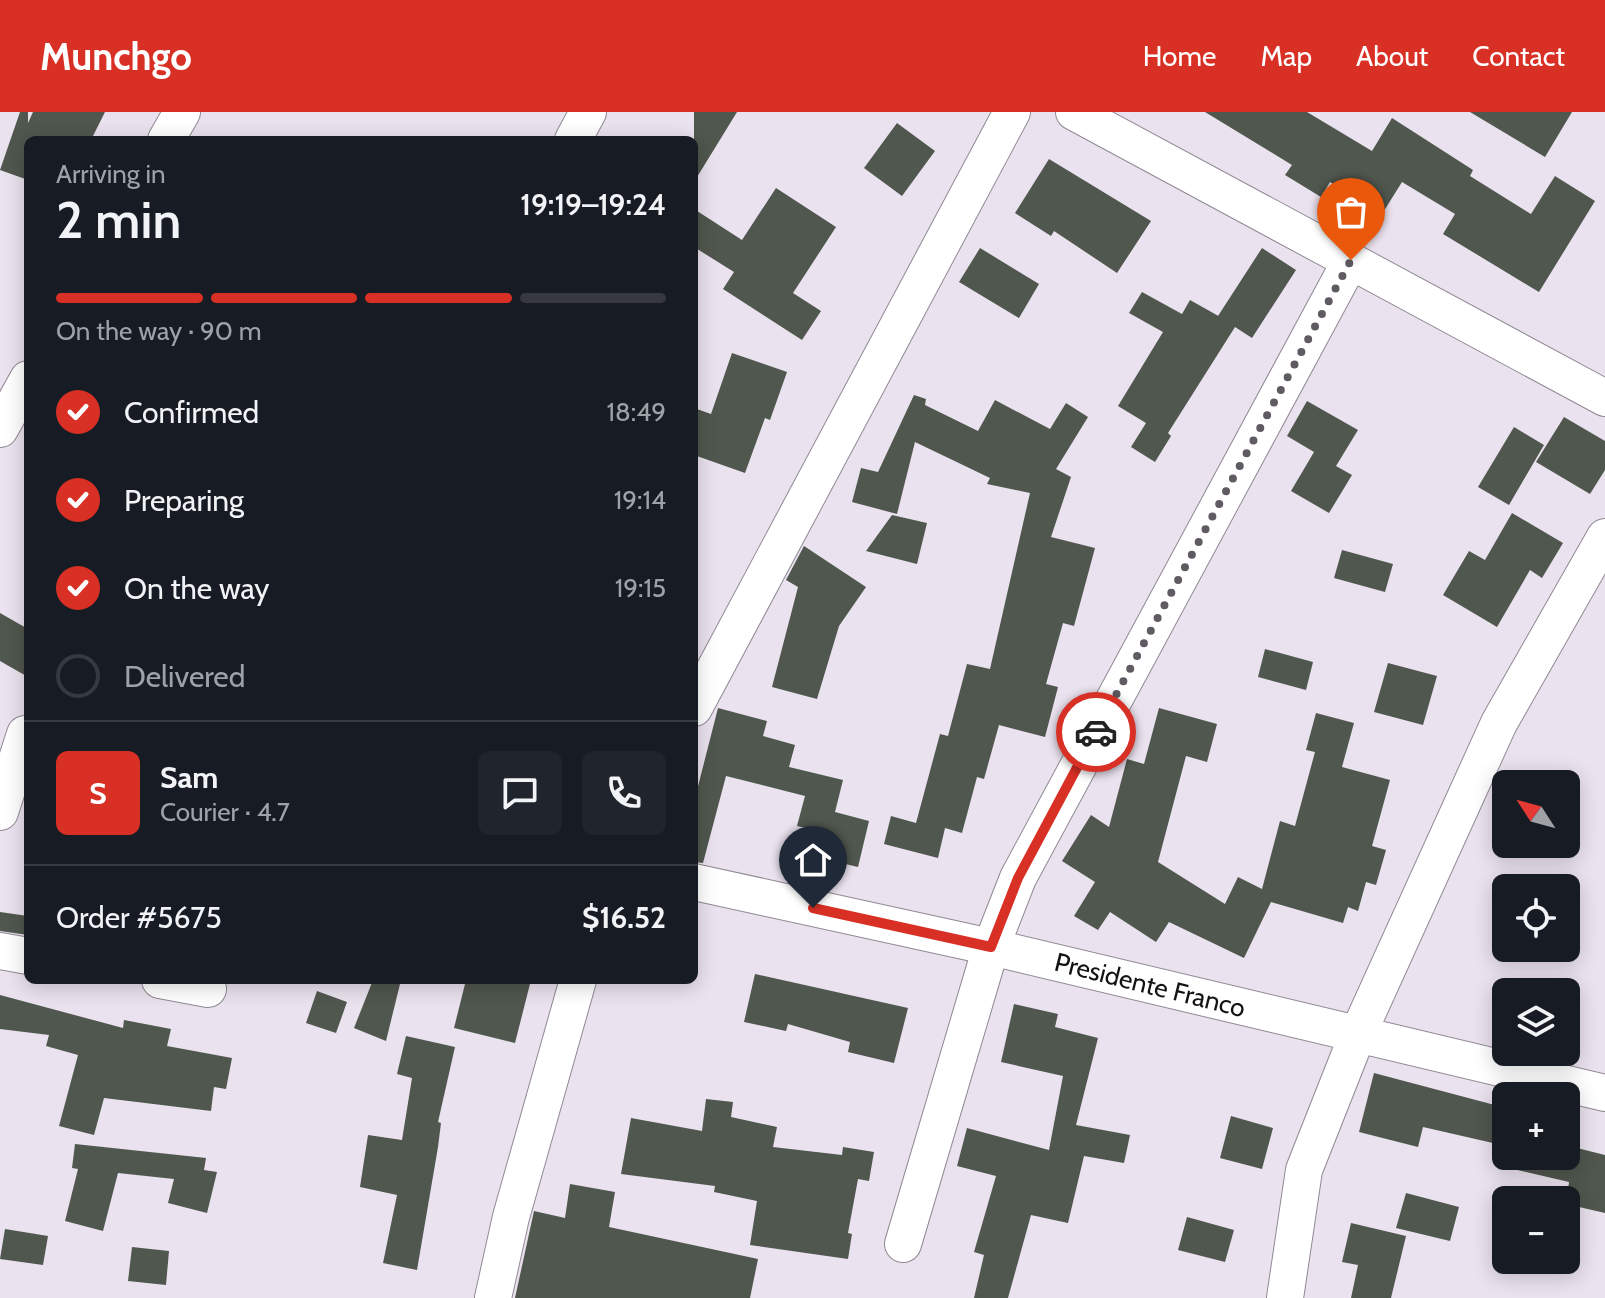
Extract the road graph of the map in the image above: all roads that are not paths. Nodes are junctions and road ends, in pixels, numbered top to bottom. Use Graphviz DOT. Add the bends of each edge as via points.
graph roads {
  1 [pos="182,112"];
  2 [pos="588,112"];
  3 [pos="1012,112"];
  4 [pos="1074,112"];
  5 [pos="168,136"];
  6 [pos="575,136"];
  7 [pos="1351,260"];
  8 [pos="0,374"];
  9 [pos="24,379"];
  10 [pos="24,387"];
  11 [pos="1605,398"];
  12 [pos="0,429"];
  13 [pos="1605,537"];
  14 [pos="698,701"];
  15 [pos="18,732"];
  16 [pos="0,812"];
  17 [pos="698,883"];
  18 [pos="991,947"];
  19 [pos="0,951"];
  20 [pos="24,955"];
  21 [pos="181,984"];
  22 [pos="577,984"];
  23 [pos="208,989"];
  24 [pos="1357,1036"];
  25 [pos="1605,1093"];
  26 [pos="903,1244"];
  27 [pos="493,1298"];
  28 [pos="1285,1298"];
  1 -- 5 [label="street"];
  2 -- 6 [label="street"];
  3 -- 14 [label="street"];
  4 -- 7 [label="street"];
  7 -- 11 [label="street"];
  7 -- 18 [label="street" via="1018,878"];
  8 -- 9 [label="street"];
  10 -- 12 [label="street"];
  13 -- 24 [label="street" via="1499,723"];
  15 -- 16 [label="street"];
  17 -- 18 [label="street, Presidente Franco"];
  18 -- 24 [label="street, Presidente Franco"];
  18 -- 26 [label="street"];
  19 -- 20 [label="street"];
  21 -- 23 [label="street"];
  22 -- 27 [label="street"];
  24 -- 25 [label="street, Presidente Franco"];
  24 -- 28 [label="street" via="1304,1170"];
}
